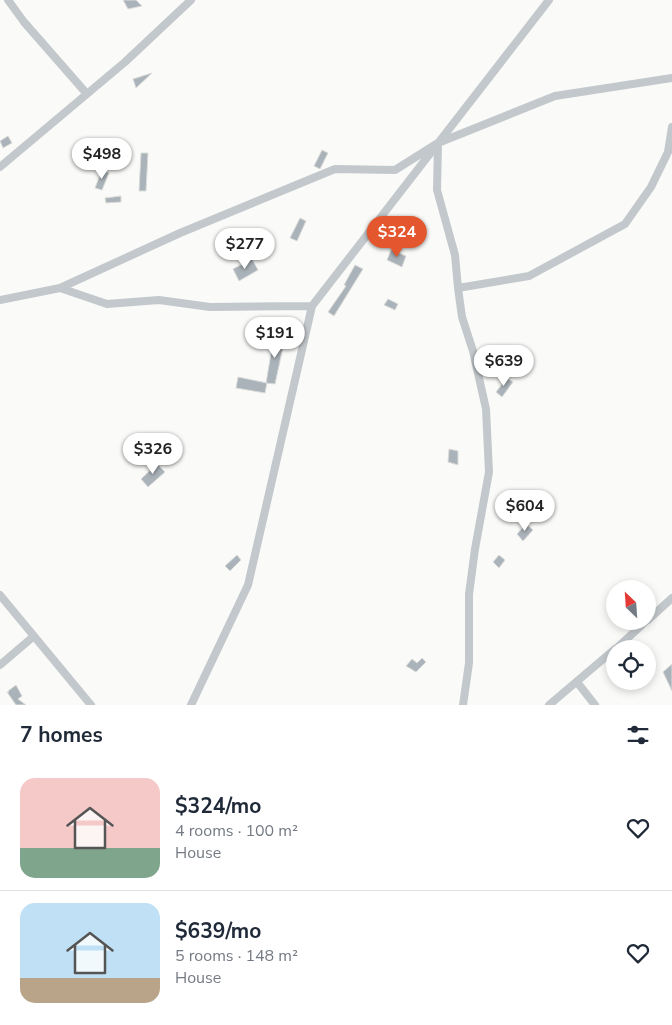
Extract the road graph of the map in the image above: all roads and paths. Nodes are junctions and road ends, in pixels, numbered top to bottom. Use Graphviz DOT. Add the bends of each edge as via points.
graph roads {
  1 [pos="8,0"];
  2 [pos="191,0"];
  3 [pos="549,0"];
  4 [pos="672,78"];
  5 [pos="86,94"];
  6 [pos="672,127"];
  7 [pos="438,143"];
  8 [pos="0,167"];
  9 [pos="60,288"];
  10 [pos="458,288"];
  11 [pos="0,300"];
  12 [pos="312,306"];
  13 [pos="0,595"];
  14 [pos="672,598"];
  15 [pos="656,613"];
  16 [pos="637,630"];
  17 [pos="34,636"];
  18 [pos="625,640"];
  19 [pos="606,657"];
  20 [pos="0,664"];
  21 [pos="577,682"];
  22 [pos="91,705"];
  23 [pos="191,705"];
  24 [pos="463,705"];
  25 [pos="549,705"];
  26 [pos="595,705"];
  1 -- 5 [label="street"];
  2 -- 5 [label="street"];
  3 -- 7 [label="street"];
  4 -- 7 [label="street" via="555,96"];
  5 -- 8 [label="street"];
  6 -- 10 [label="street" via="668,152 651,187 625,224 529,276"];
  7 -- 9 [label="street" via="395,170 336,169 180,233"];
  7 -- 10 [label="street" via="437,190 455,255"];
  7 -- 12 [label="street"];
  9 -- 11 [label="street"];
  9 -- 12 [label="street" via="108,304 159,300 210,307"];
  10 -- 24 [label="street" via="462,317 486,409 489,472 475,548 470,594 469,663"];
  12 -- 23 [label="street" via="248,585"];
  13 -- 17 [label="street"];
  14 -- 15 [label="street"];
  16 -- 18 [label="street"];
  17 -- 20 [label="street"];
  17 -- 22 [label="street"];
  19 -- 21 [label="street"];
  21 -- 25 [label="street"];
  21 -- 26 [label="street"];
}
